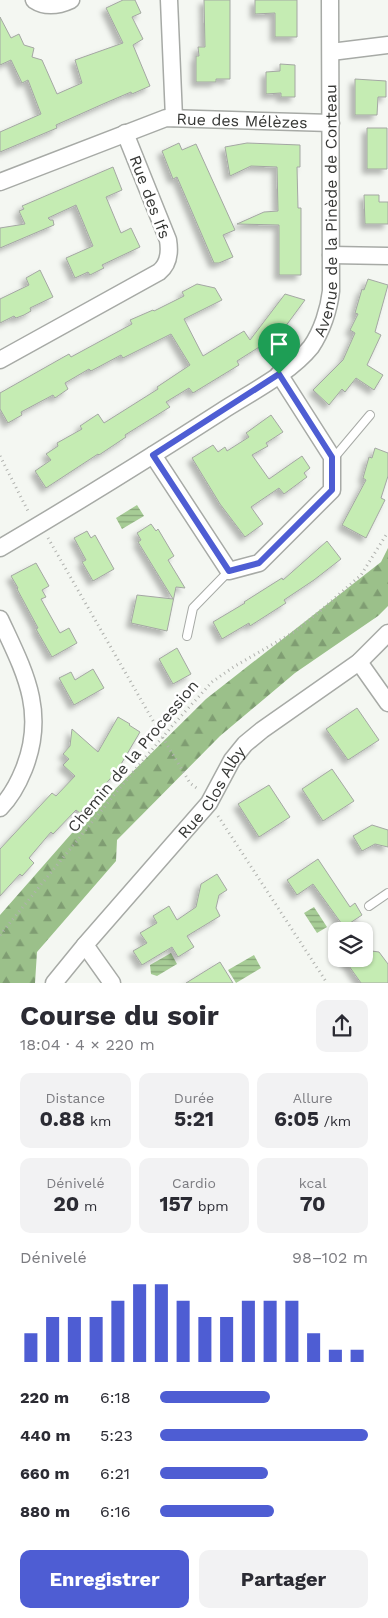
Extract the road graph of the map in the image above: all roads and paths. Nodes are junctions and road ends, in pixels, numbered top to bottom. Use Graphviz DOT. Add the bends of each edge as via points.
graph roads {
  1 [pos="34,0"];
  2 [pos="71,0"];
  3 [pos="169,0"];
  4 [pos="330,0"];
  5 [pos="388,45"];
  6 [pos="331,52"];
  7 [pos="174,118"];
  8 [pos="331,123"];
  9 [pos="125,133"];
  10 [pos="0,182"];
  11 [pos="331,255"];
  12 [pos="388,256"];
  13 [pos="0,360"];
  14 [pos="279,374"];
  15 [pos="370,415"];
  16 [pos="153,455"];
  17 [pos="0,456"];
  18 [pos="332,459"];
  19 [pos="40,524"];
  20 [pos="388,532"];
  21 [pos="0,548"];
  22 [pos="229,571"];
  23 [pos="0,619"];
  24 [pos="388,633"];
  25 [pos="188,636"];
  26 [pos="359,662"];
  27 [pos="388,703"];
  28 [pos="163,738"];
  29 [pos="209,803"];
  30 [pos="0,808"];
  31 [pos="388,893"];
  32 [pos="369,906"];
  33 [pos="0,935"];
  34 [pos="85,945"];
  35 [pos="54,983"];
  36 [pos="112,983"];
  37 [pos="328,983"];
  1 -- 2 [label="street" via="50,6"];
  3 -- 7 [label="street"];
  4 -- 6 [label="street, Avenue de la Pinède de Conteau"];
  5 -- 6 [label="street"];
  6 -- 8 [label="street, Avenue de la Pinède de Conteau"];
  7 -- 8 [label="street, Rue des Mélèzes"];
  7 -- 9 [label="street, Rue des Mélèzes" via="158,120"];
  8 -- 11 [label="street, Avenue de la Pinède de Conteau"];
  9 -- 10 [label="street"];
  9 -- 13 [label="street, Rue des Ifs" via="168,240 169,255 164,268"];
  11 -- 12 [label="street"];
  11 -- 14 [label="street, Avenue de la Pinède de Conteau" via="330,300 320,330 303,356"];
  14 -- 16 [label="street, Avenue de la Pinède de Conteau"];
  14 -- 18 [label="street"];
  15 -- 18 [label="lane"];
  16 -- 19 [label="street, Avenue de la Pinède de Conteau"];
  16 -- 22 [label="street"];
  17 -- 19 [label="path" via="29,514"];
  18 -- 22 [label="street" via="332,490 259,563"];
  19 -- 21 [label="street, Avenue de la Pinède de Conteau"];
  19 -- 28 [label="path"];
  20 -- 28 [label="path, Chemin de la Procession" via="360,575 294,632 212,682"];
  22 -- 25 [label="lane" via="193,608"];
  23 -- 30 [label="street" via="29,687 34,713 27,762 19,782"];
  24 -- 26 [label="street, Rue Clos Alby"];
  26 -- 27 [label="street"];
  26 -- 29 [label="street, Rue Clos Alby" via="245,744 232,760"];
  28 -- 29 [label="path" via="190,783"];
  28 -- 33 [label="path, Chemin de la Procession"];
  29 -- 34 [label="street, Rue Clos Alby"];
  29 -- 37 [label="path"];
  31 -- 32 [label="lane"];
  34 -- 35 [label="street, Rue Clos Alby"];
  34 -- 36 [label="street"];
}
